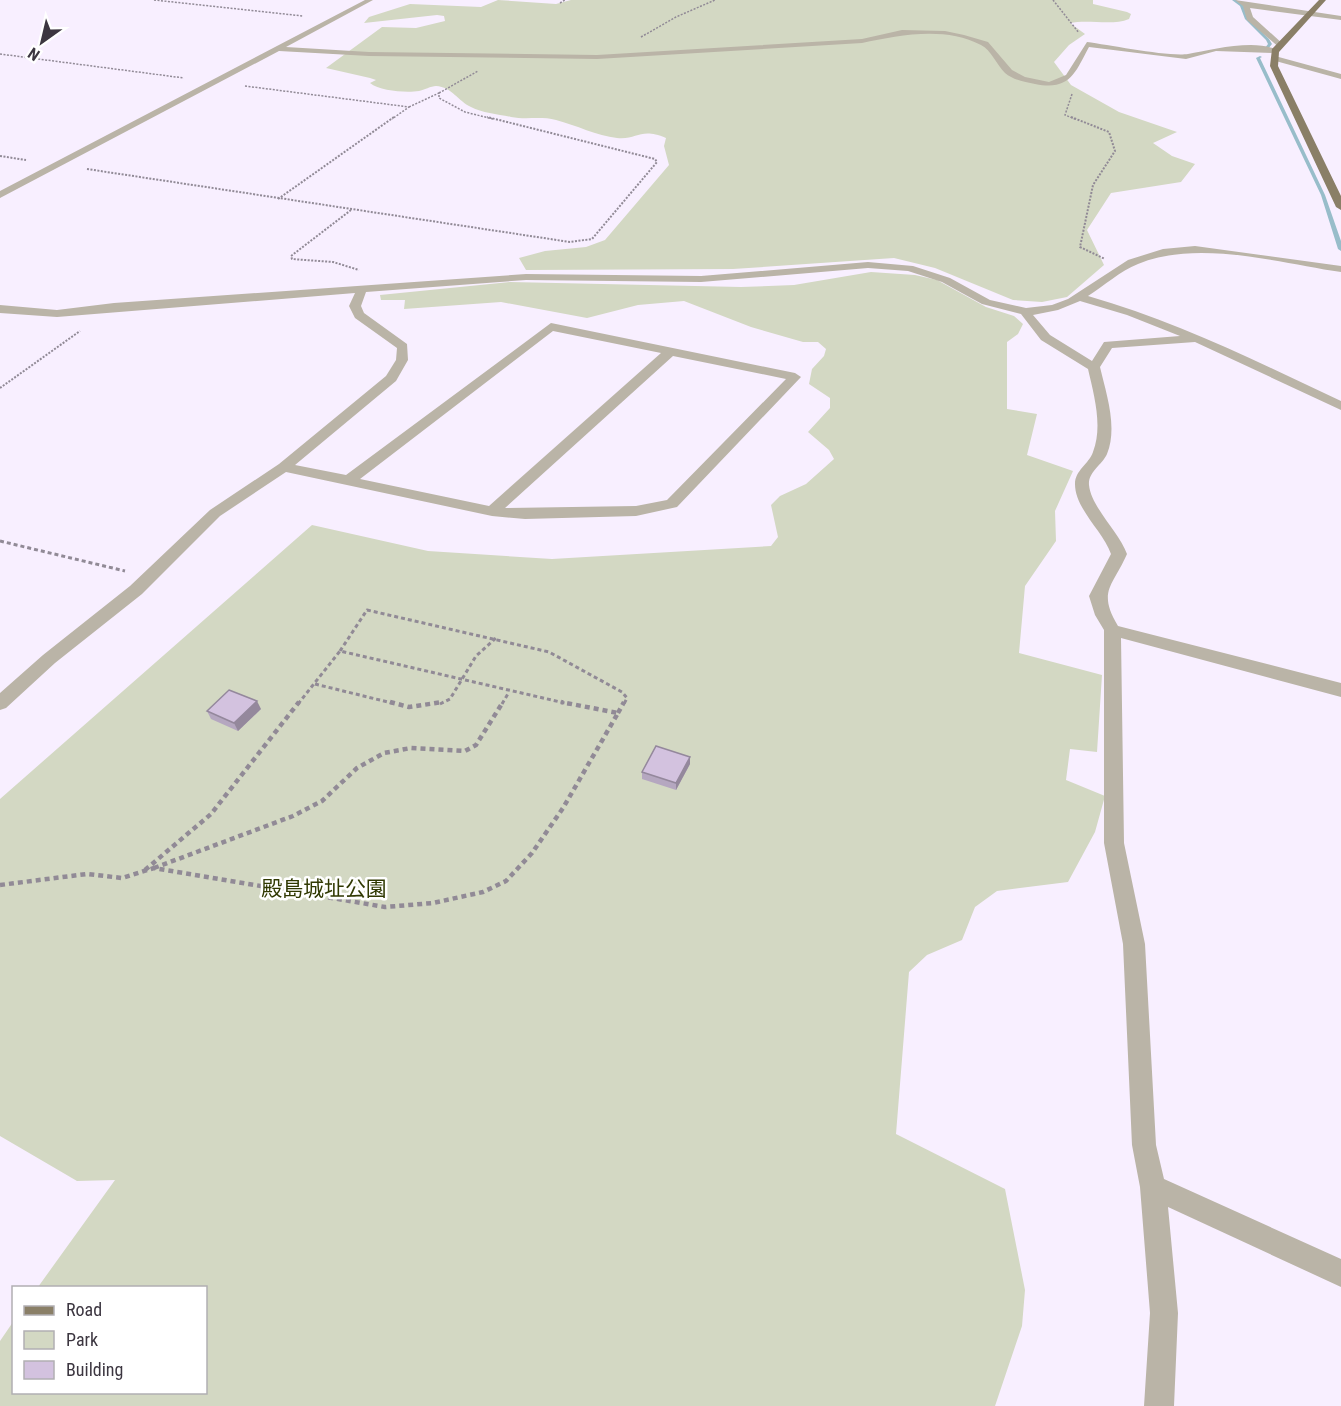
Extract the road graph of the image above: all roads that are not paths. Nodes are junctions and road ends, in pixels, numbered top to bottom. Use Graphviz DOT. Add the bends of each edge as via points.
graph roads {
  1 [pos="370,0"];
  2 [pos="1238,0"];
  3 [pos="1323,0"];
  4 [pos="1246,5"];
  5 [pos="1310,14"];
  6 [pos="1341,18"];
  7 [pos="279,49"];
  8 [pos="1277,52"];
  9 [pos="1341,77"];
  10 [pos="0,195"];
  11 [pos="1341,207"];
  12 [pos="1341,269"];
  13 [pos="362,289"];
  14 [pos="1078,297"];
  15 [pos="0,309"];
  16 [pos="1026,312"];
  17 [pos="1197,338"];
  18 [pos="672,350"];
  19 [pos="1094,366"];
  20 [pos="1341,406"];
  21 [pos="284,467"];
  22 [pos="350,479"];
  23 [pos="492,511"];
  24 [pos="1112,630"];
  25 [pos="1341,690"];
  26 [pos="0,703"];
  27 [pos="1153,1187"];
  28 [pos="1341,1274"];
  29 [pos="1159,1406"];
  1 -- 7 [label="street"];
  2 -- 4 [label="street"];
  3 -- 5 [label="main road"];
  4 -- 5 [label="street"];
  4 -- 8 [label="street" via="1250,18"];
  5 -- 6 [label="street"];
  5 -- 8 [label="main road"];
  7 -- 8 [label="street" via="609,57 862,41 902,32 945,33 985,44 1009,72 1049,84 1069,76 1087,44 1185,57 1216,49"];
  7 -- 10 [label="street"];
  8 -- 9 [label="street"];
  8 -- 11 [label="main road" via="1276,76"];
  12 -- 14 [label="street" via="1195,249 1164,252 1132,262"];
  13 -- 15 [label="street" via="114,307 74,314 27,314"];
  13 -- 16 [label="street" via="526,277 701,279 868,265 909,268 946,280 986,302"];
  13 -- 21 [label="street" via="355,306 359,315 403,347 402,360 391,378"];
  14 -- 16 [label="street" via="1054,308"];
  14 -- 17 [label="street" via="1131,312"];
  16 -- 19 [label="street" via="1029,321 1046,338"];
  17 -- 19 [label="street" via="1108,345"];
  17 -- 20 [label="street"];
  18 -- 22 [label="street" via="551,327"];
  18 -- 23 [label="street"];
  18 -- 23 [label="street" via="795,377 672,504 636,511"];
  19 -- 24 [label="street" via="1104,416 1100,455 1086,470 1081,484 1085,499 1105,523 1119,554 1097,596 1099,610"];
  21 -- 22 [label="street"];
  21 -- 26 [label="street" via="214,513 136,590"];
  22 -- 23 [label="street" via="429,500"];
  24 -- 25 [label="street"];
  24 -- 27 [label="street" via="1114,843 1134,944 1144,1145"];
  27 -- 28 [label="street"];
  27 -- 29 [label="street" via="1164,1313"];
}
